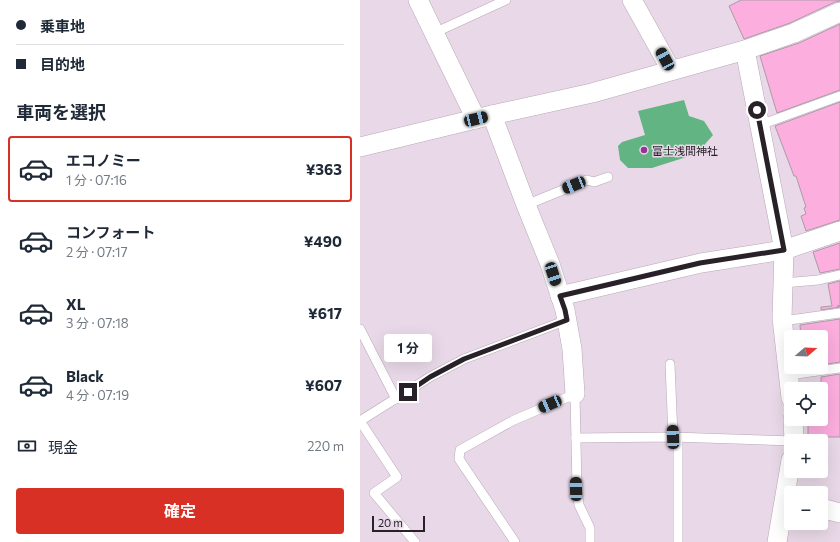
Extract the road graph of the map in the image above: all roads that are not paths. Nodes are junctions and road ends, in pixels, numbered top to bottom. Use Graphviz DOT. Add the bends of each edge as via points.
graph roads {
  1 [pos="418,0"];
  2 [pos="506,0"];
  3 [pos="632,0"];
  4 [pos="840,12"];
  5 [pos="434,33"];
  6 [pos="745,50"];
  7 [pos="671,70"];
  8 [pos="840,96"];
  9 [pos="484,117"];
  10 [pos="760,125"];
  11 [pos="360,147"];
  12 [pos="608,177"];
  13 [pos="526,205"];
  14 [pos="840,231"];
  15 [pos="784,250"];
  16 [pos="840,275"];
  17 [pos="783,283"];
  18 [pos="560,296"];
  19 [pos="840,313"];
  20 [pos="567,320"];
  21 [pos="783,321"];
  22 [pos="360,329"];
  23 [pos="670,364"];
  24 [pos="840,368"];
  25 [pos="789,375"];
  26 [pos="790,382"];
  27 [pos="575,394"];
  28 [pos="396,399"];
  29 [pos="360,421"];
  30 [pos="675,437"];
  31 [pos="576,438"];
  32 [pos="784,441"];
  33 [pos="828,510"];
  34 [pos="784,513"];
  35 [pos="840,513"];
  36 [pos="415,542"];
  37 [pos="515,542"];
  38 [pos="591,542"];
  39 [pos="678,542"];
  40 [pos="777,542"];
  1 -- 5 [label="street"];
  2 -- 5 [label="lane"];
  3 -- 7 [label="street"];
  4 -- 6 [label="street" via="794,33"];
  5 -- 9 [label="street"];
  6 -- 7 [label="street"];
  6 -- 10 [label="street"];
  7 -- 9 [label="street" via="592,93"];
  8 -- 10 [label="lane"];
  9 -- 11 [label="street"];
  9 -- 13 [label="street"];
  10 -- 15 [label="street"];
  12 -- 13 [label="lane" via="594,182 586,180"];
  13 -- 18 [label="street"];
  14 -- 15 [label="street"];
  15 -- 17 [label="street"];
  15 -- 18 [label="street" via="700,263"];
  16 -- 17 [label="lane"];
  17 -- 21 [label="street"];
  18 -- 20 [label="street"];
  19 -- 21 [label="lane"];
  20 -- 27 [label="street"];
  20 -- 28 [label="lane" via="464,359"];
  21 -- 25 [label="street"];
  22 -- 28 [label="lane"];
  23 -- 30 [label="lane"];
  24 -- 25 [label="lane"];
  25 -- 26 [label="street"];
  27 -- 31 [label="lane"];
  27 -- 37 [label="lane" via="514,420 460,450 459,459"];
  28 -- 29 [label="lane"];
  29 -- 36 [label="lane" via="397,477 374,493"];
  30 -- 31 [label="lane"];
  30 -- 32 [label="lane"];
  30 -- 39 [label="lane"];
  31 -- 38 [label="lane" via="576,489 579,505 590,528"];
  33 -- 35 [label="street"];
  34 -- 40 [label="street"];
}
